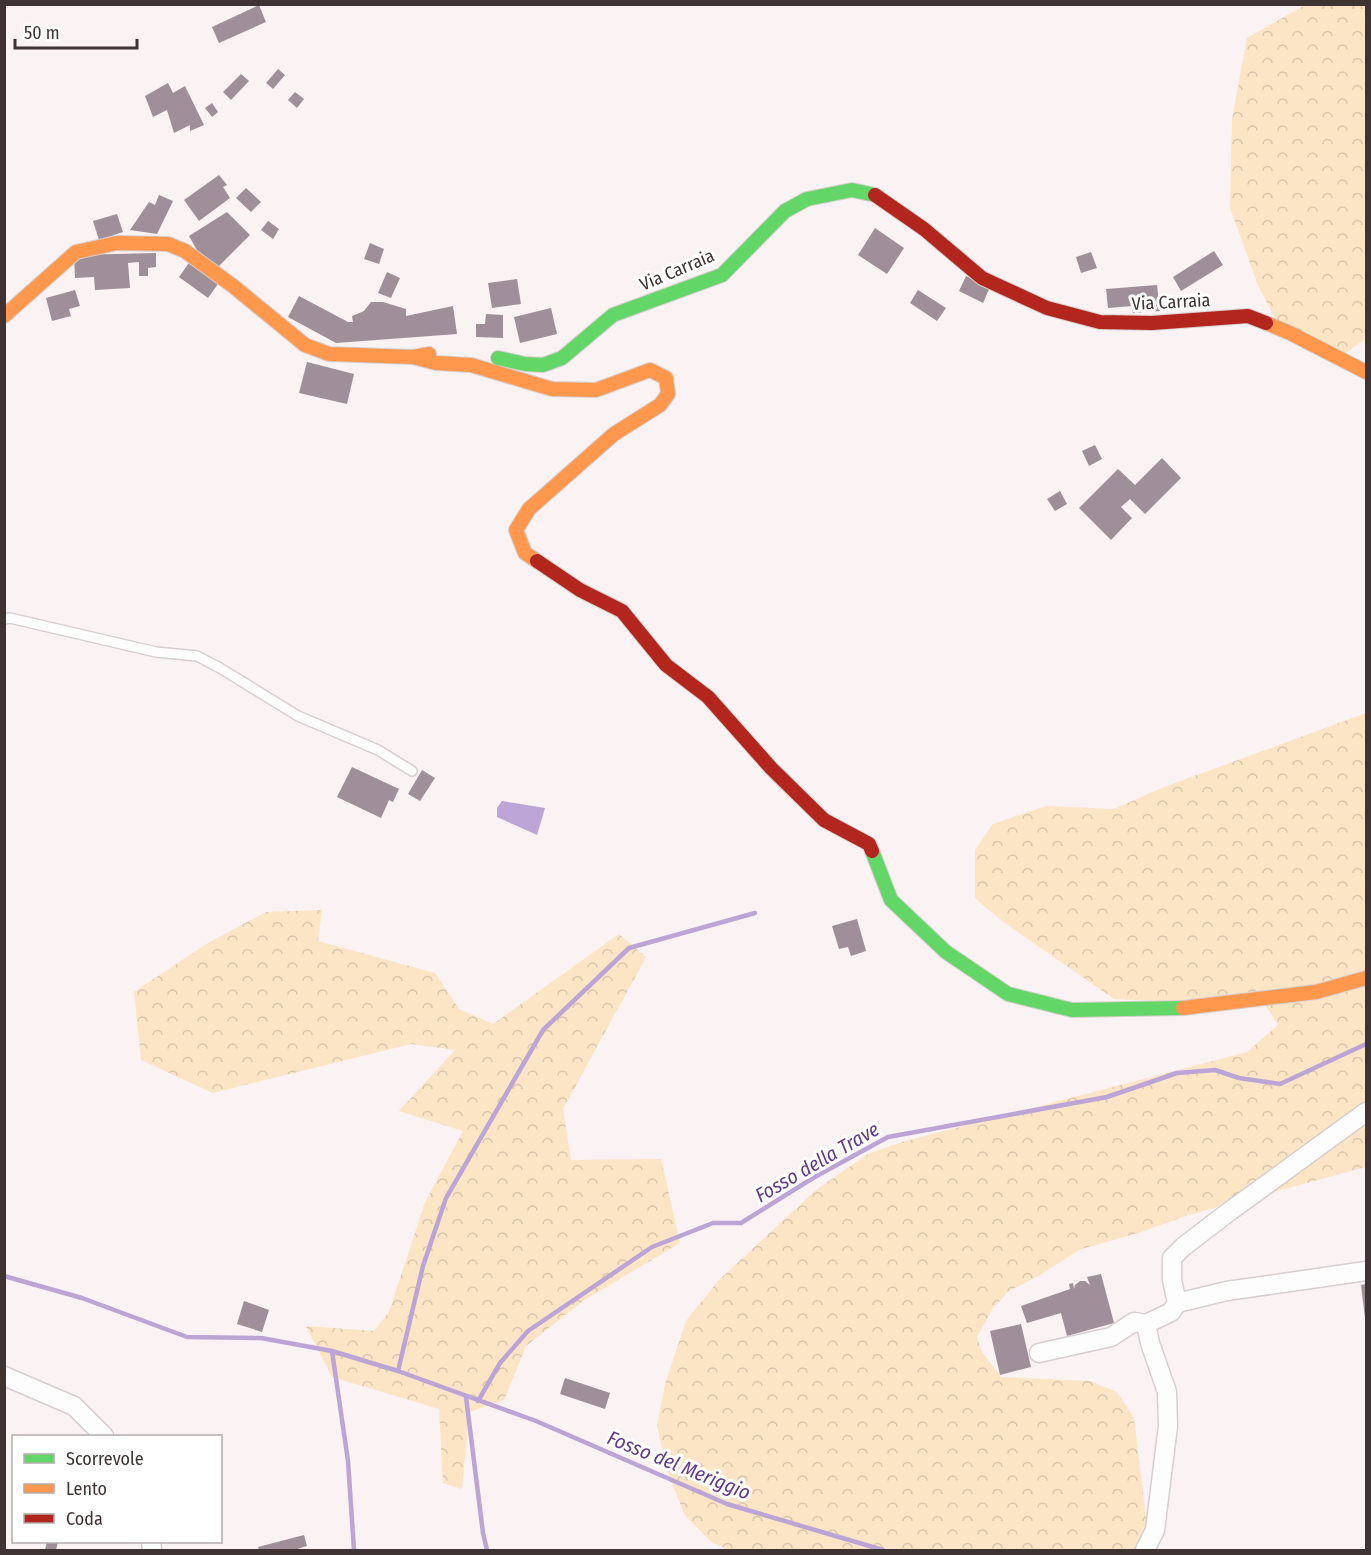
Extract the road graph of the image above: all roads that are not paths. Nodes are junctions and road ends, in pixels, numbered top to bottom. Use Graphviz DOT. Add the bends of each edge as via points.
graph roads {
  1 [pos="4,316"];
  2 [pos="413,357"];
  3 [pos="1366,372"];
  4 [pos="4,619"];
  5 [pos="412,771"];
  6 [pos="1366,978"];
  7 [pos="1366,1113"];
  8 [pos="1366,1271"];
  9 [pos="1177,1303"];
  10 [pos="1146,1324"];
  11 [pos="1039,1353"];
  12 [pos="4,1376"];
  13 [pos="102,1435"];
  14 [pos="1145,1551"];
  1 -- 2 [label="street, Via Carraia" via="76,252 117,243 168,244 232,286 305,345 329,354"];
  2 -- 3 [label="street, Via Carraia" via="463,353 543,365 562,358 613,315 722,275 785,211 807,199 852,190 876,195 982,278 1047,308 1100,322 1152,323 1248,316"];
  2 -- 6 [label="street" via="471,365 552,389 596,390 650,370 666,378 668,394 660,405 614,434 529,508 516,530 525,553 580,590 622,611 666,665 708,697 824,820 869,844 891,900 946,952 1008,994 1072,1010 1182,1008 1316,992"];
  4 -- 5 [label="lane" via="156,652 197,656 298,716 378,750"];
  7 -- 9 [label="street" via="1183,1246 1172,1258"];
  8 -- 9 [label="street" via="1227,1291"];
  9 -- 10 [label="street" via="1171,1312"];
  10 -- 11 [label="street" via="1134,1322 1111,1337"];
  10 -- 14 [label="street" via="1167,1392 1167,1426 1155,1530"];
  12 -- 13 [label="street" via="74,1406"];
}
